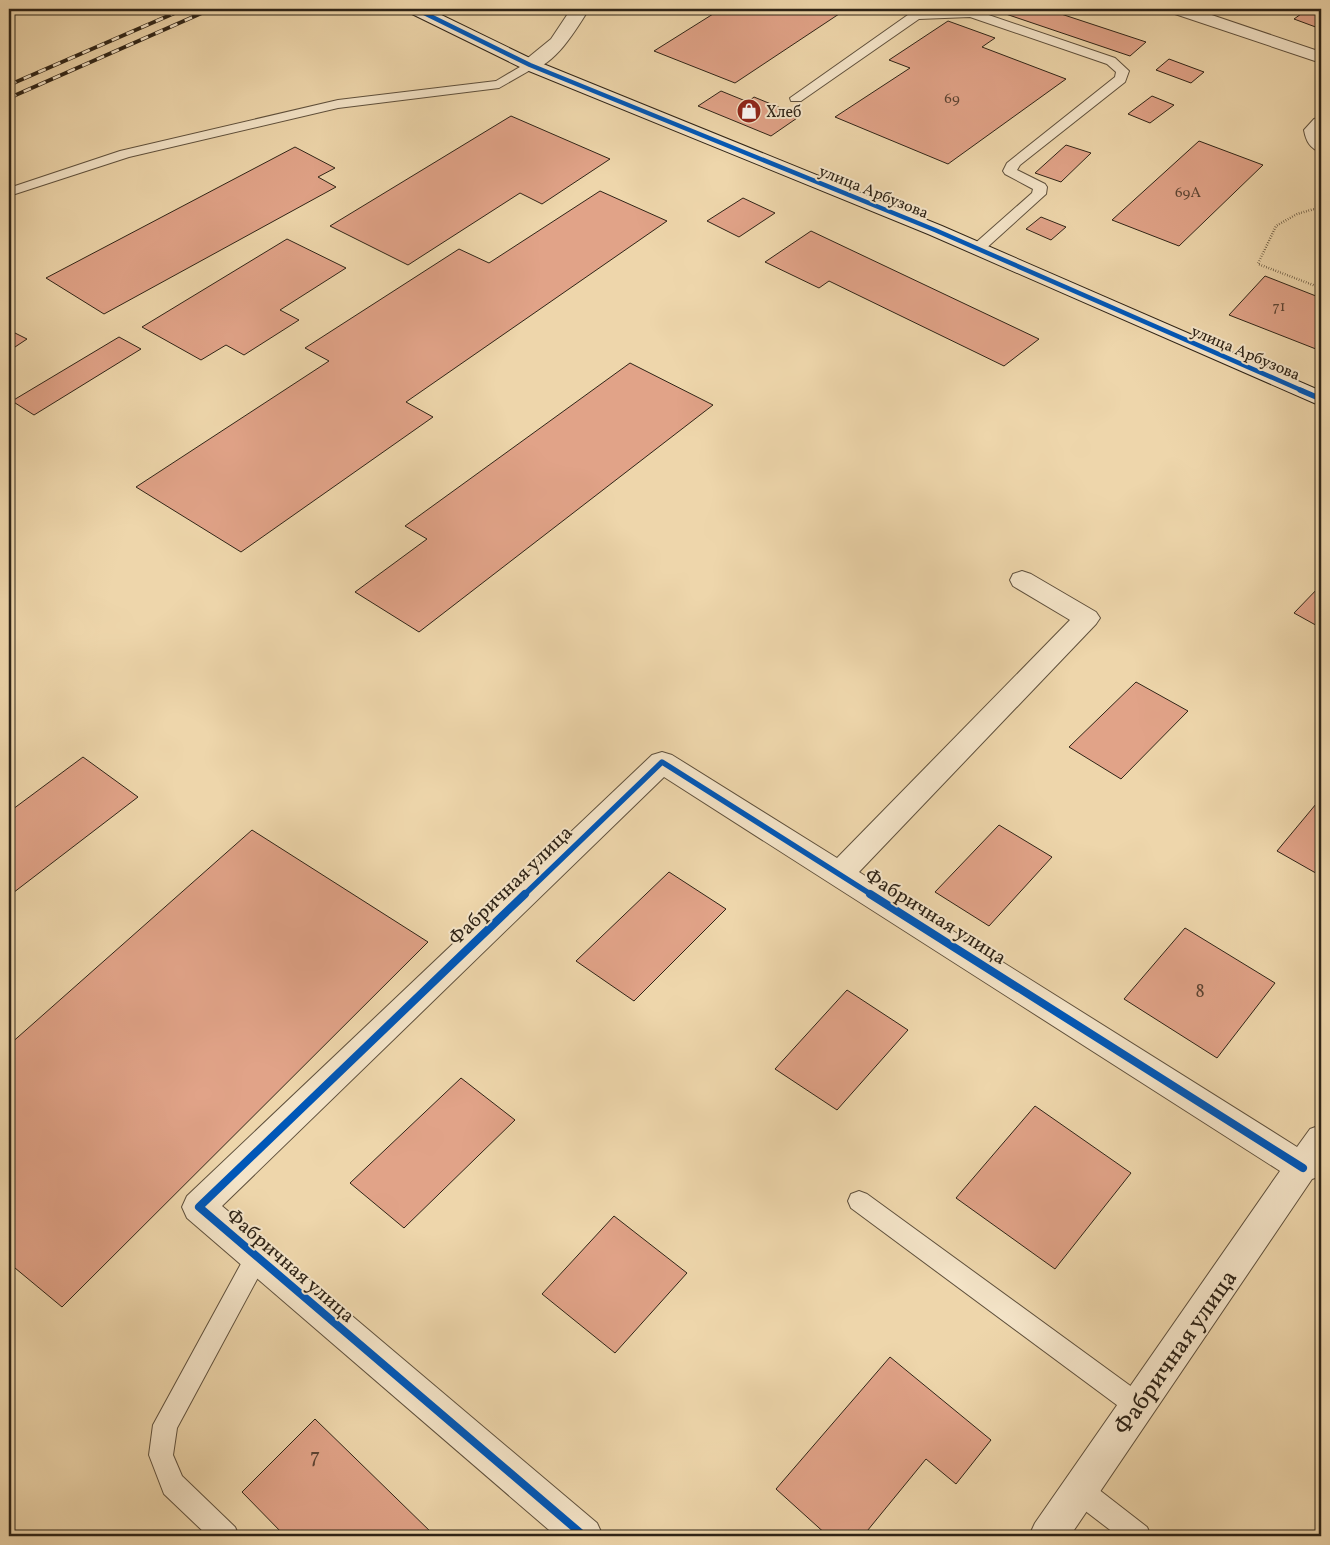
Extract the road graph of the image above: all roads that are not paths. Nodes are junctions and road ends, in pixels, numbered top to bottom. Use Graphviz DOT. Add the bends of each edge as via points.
graph roads {
  1 [pos="416,9"];
  2 [pos="580,9"];
  3 [pos="899,9"];
  4 [pos="1178,9"];
  5 [pos="916,15"];
  6 [pos="1321,58"];
  7 [pos="530,65"];
  8 [pos="796,98"];
  9 [pos="1321,124"];
  10 [pos="1321,146"];
  11 [pos="9,192"];
  12 [pos="976,249"];
  13 [pos="1321,399"];
  14 [pos="1022,580"];
  15 [pos="839,874"];
  16 [pos="1321,1139"];
  17 [pos="1303,1168"];
  18 [pos="859,1201"];
  19 [pos="257,1257"];
  20 [pos="1138,1406"];
  21 [pos="1080,1490"];
  22 [pos="226,1536"];
  23 [pos="584,1536"];
  24 [pos="1048,1536"];
  25 [pos="1138,1536"];
  1 -- 7 [label="street, улица Арбузова"];
  2 -- 7 [label="street" via="558,43"];
  3 -- 5 [label="lane"];
  4 -- 6 [label="street"];
  5 -- 8 [label="lane"];
  5 -- 12 [label="lane" via="971,13 1111,62 1123,70 1122,79 1014,163 1010,171 1040,187 1039,194"];
  7 -- 11 [label="lane" via="499,84 338,104 125,154"];
  7 -- 12 [label="street, улица Арбузова"];
  9 -- 10 [label="street" via="1314,130 1315,139"];
  12 -- 13 [label="street, улица Арбузова"];
  14 -- 15 [label="street, Фабричная улица" via="1088,618"];
  15 -- 17 [label="street, Фабричная улица"];
  15 -- 19 [label="street, Фабричная улица" via="662,762 199,1207"];
  16 -- 17 [label="street, Фабричная улица"];
  17 -- 20 [label="street, Фабричная улица"];
  18 -- 20 [label="lane"];
  19 -- 22 [label="lane" via="165,1425 161,1455 173,1485"];
  19 -- 23 [label="street, Фабричная улица"];
  20 -- 21 [label="street, Фабричная улица"];
  21 -- 24 [label="street, Фабричная улица"];
  21 -- 25 [label="lane"];
}
